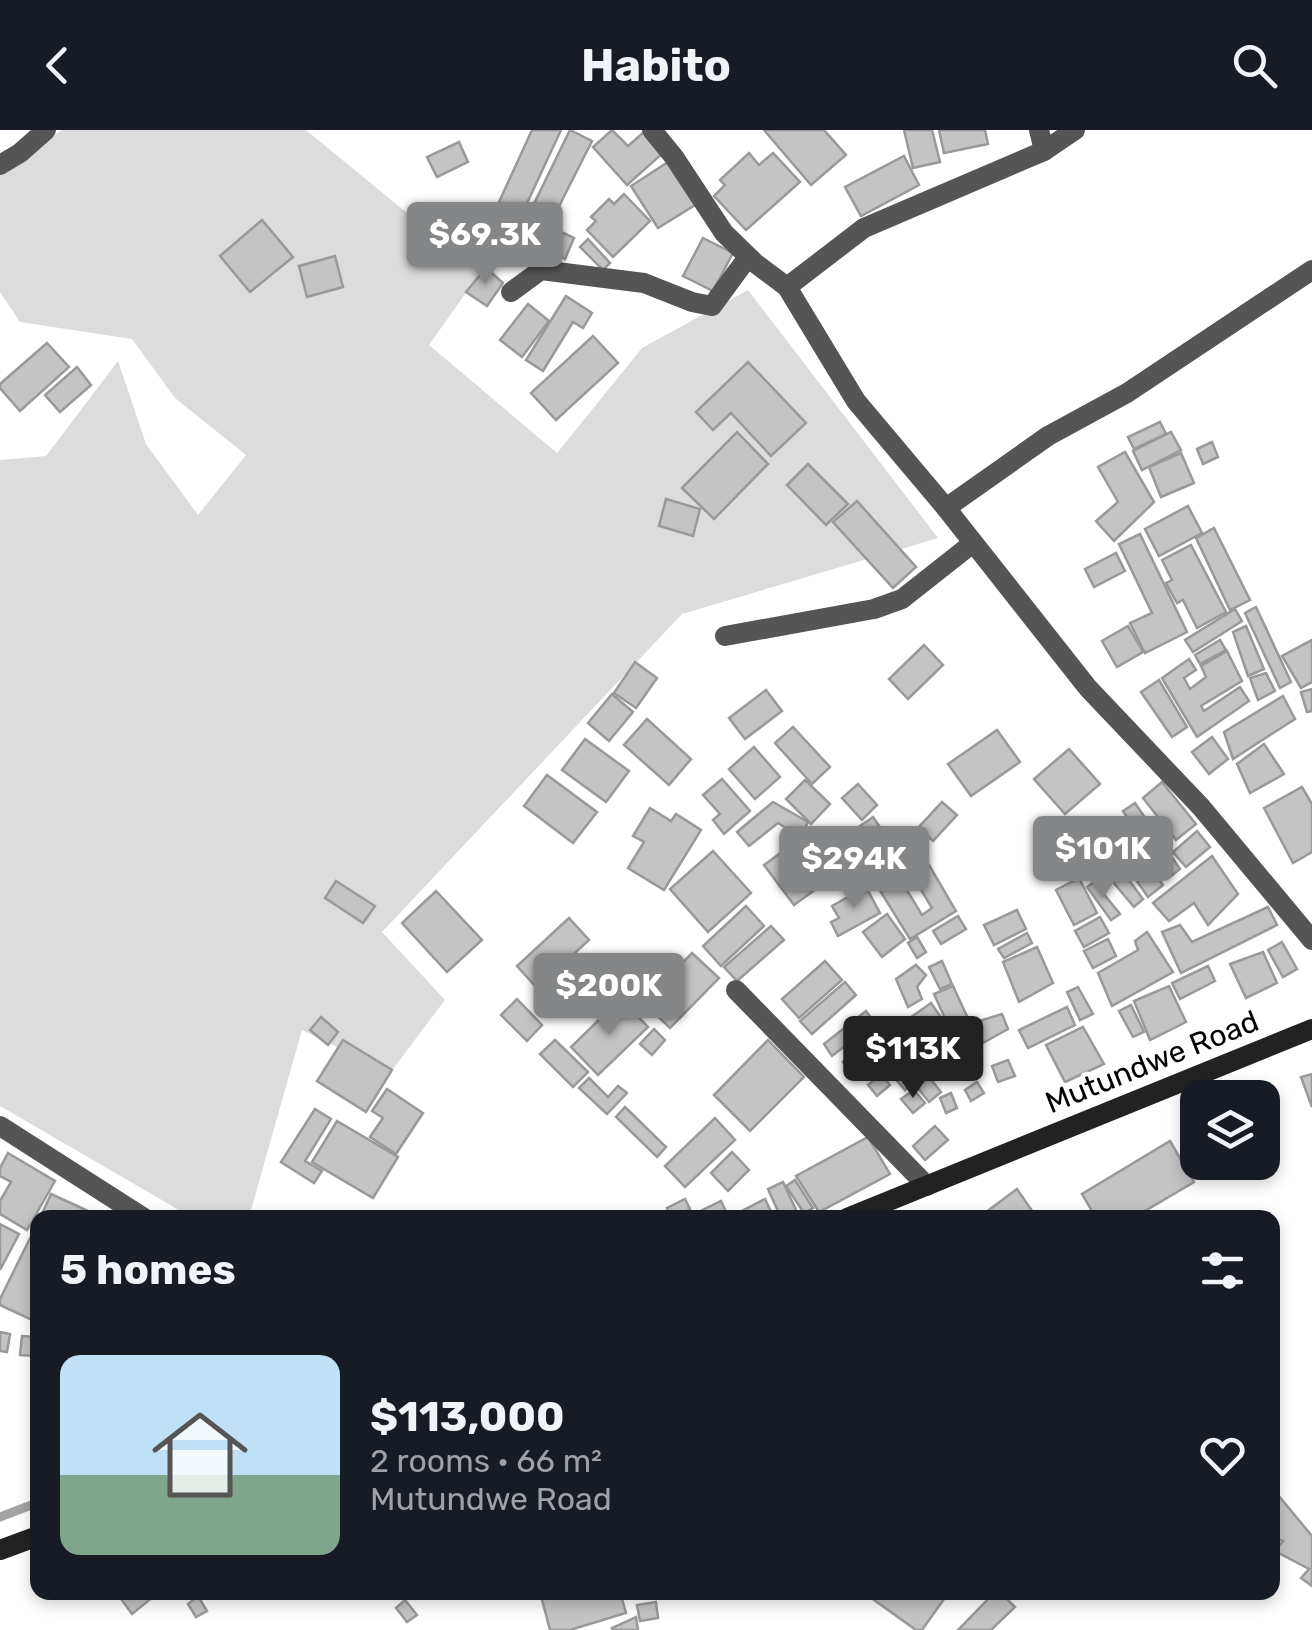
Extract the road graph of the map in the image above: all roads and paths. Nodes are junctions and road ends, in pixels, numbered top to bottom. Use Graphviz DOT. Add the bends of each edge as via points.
graph roads {
  1 [pos="46,130"];
  2 [pos="652,130"];
  3 [pos="1074,130"];
  4 [pos="1042,140"];
  5 [pos="0,165"];
  6 [pos="748,257"];
  7 [pos="1312,270"];
  8 [pos="786,287"];
  9 [pos="512,292"];
  10 [pos="946,508"];
  11 [pos="973,543"];
  12 [pos="725,636"];
  13 [pos="1312,940"];
  14 [pos="736,990"];
  15 [pos="1312,1029"];
  16 [pos="0,1126"];
  17 [pos="926,1186"];
  18 [pos="131,1210"];
  19 [pos="867,1210"];
  20 [pos="30,1539"];
  21 [pos="0,1550"];
  1 -- 5 [label="street"];
  2 -- 6 [label="street"];
  3 -- 4 [label="street"];
  4 -- 8 [label="street" via="864,228"];
  6 -- 8 [label="street"];
  6 -- 9 [label="street" via="712,306 644,282 541,270"];
  7 -- 10 [label="street"];
  8 -- 10 [label="street" via="856,401"];
  10 -- 11 [label="street"];
  11 -- 12 [label="street" via="902,598 874,609"];
  11 -- 13 [label="street" via="1088,688"];
  14 -- 17 [label="street"];
  15 -- 17 [label="main road, Mutundwe Road"];
  16 -- 18 [label="street"];
  17 -- 19 [label="main road, Mutundwe Road"];
  20 -- 21 [label="main road"];
}
